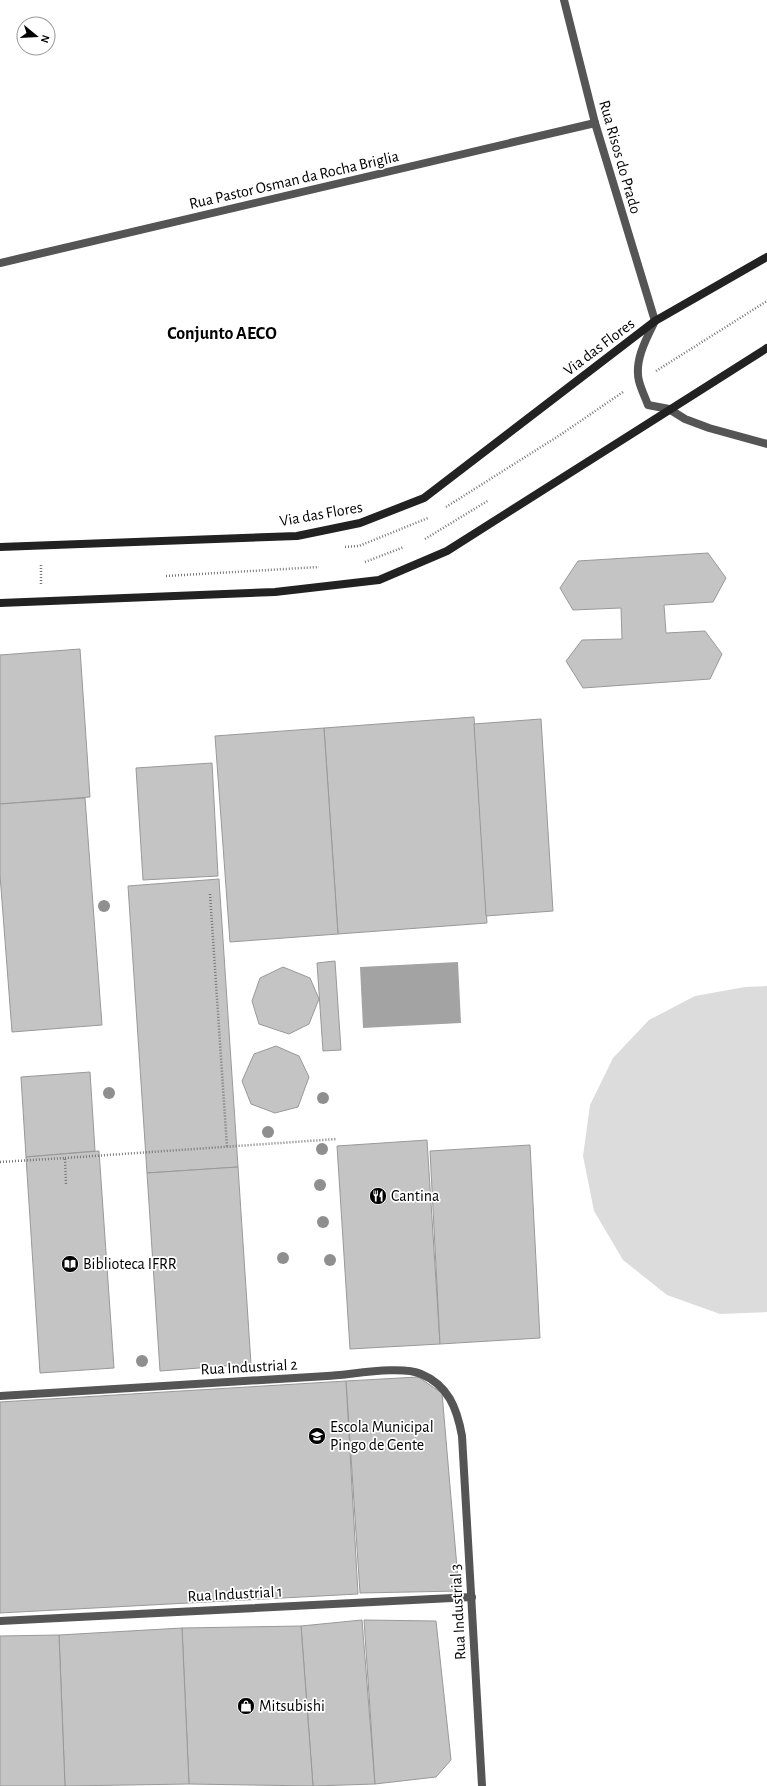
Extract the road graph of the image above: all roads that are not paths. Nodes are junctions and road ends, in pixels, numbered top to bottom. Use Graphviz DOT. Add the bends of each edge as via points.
graph roads {
  1 [pos="564,0"];
  2 [pos="595,124"];
  3 [pos="767,257"];
  4 [pos="0,263"];
  5 [pos="655,321"];
  6 [pos="767,348"];
  7 [pos="669,409"];
  8 [pos="767,444"];
  9 [pos="0,547"];
  10 [pos="0,603"];
  11 [pos="0,1396"];
  12 [pos="462,1436"];
  13 [pos="472,1596"];
  14 [pos="0,1621"];
  15 [pos="482,1786"];
  1 -- 2 [label="street, Rua Risos do Prado"];
  2 -- 4 [label="street, Rua Pastor Osman da Rocha Briglia"];
  2 -- 5 [label="street, Rua Risos do Prado"];
  3 -- 5 [label="main road, Via das Flores"];
  5 -- 7 [label="street, Via das Flores" via="644,343 638,376 648,405"];
  5 -- 9 [label="main road, Via das Flores" via="424,498 360,523 297,536"];
  6 -- 7 [label="main road"];
  7 -- 8 [label="street" via="685,419 709,428"];
  7 -- 10 [label="main road" via="447,551 379,580 275,592"];
  11 -- 12 [label="street, Rua Industrial 2" via="402,1370 413,1371 439,1384 447,1392 457,1412"];
  12 -- 13 [label="street, Rua Industrial 3"];
  13 -- 14 [label="street, Rua Industrial 1"];
  13 -- 15 [label="street, Rua Industrial 3"];
}
